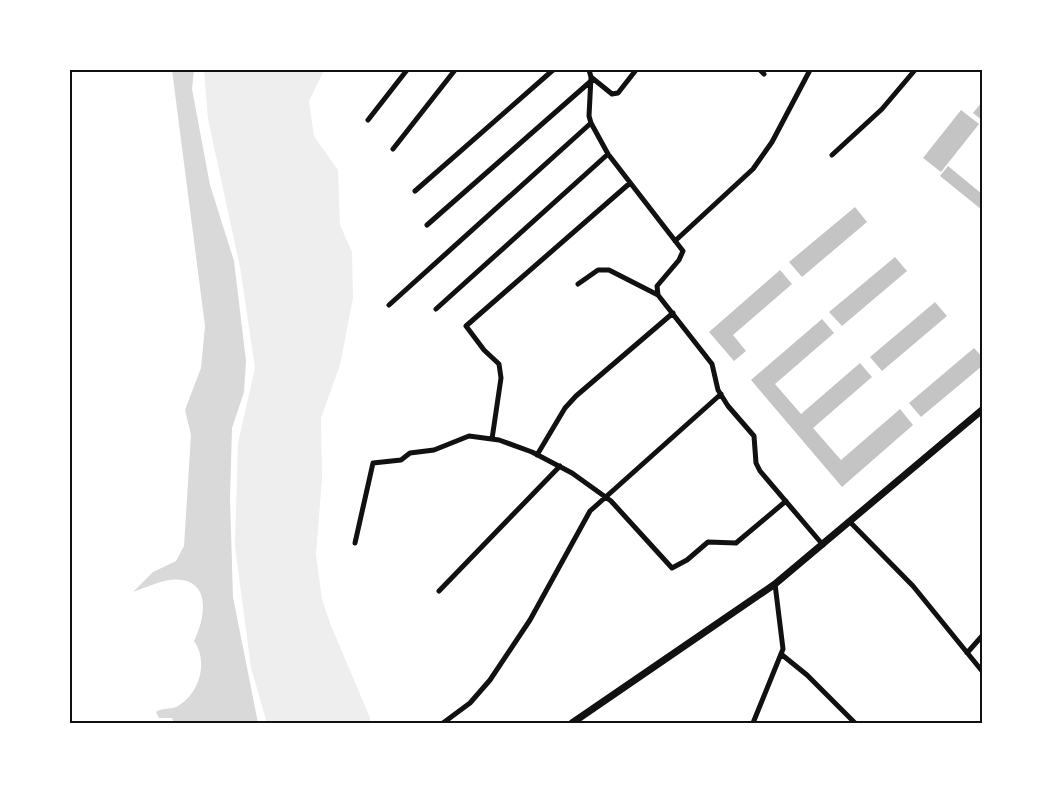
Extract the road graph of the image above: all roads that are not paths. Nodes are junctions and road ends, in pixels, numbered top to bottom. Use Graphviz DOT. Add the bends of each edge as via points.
graph roads {
  1 [pos="407,70"];
  2 [pos="455,70"];
  3 [pos="552,70"];
  4 [pos="589,70"];
  5 [pos="636,70"];
  6 [pos="810,70"];
  7 [pos="915,70"];
  8 [pos="591,79"];
  9 [pos="368,120"];
  10 [pos="591,124"];
  11 [pos="394,149"];
  12 [pos="608,154"];
  13 [pos="832,155"];
  14 [pos="630,182"];
  15 [pos="416,191"];
  16 [pos="427,226"];
  17 [pos="675,241"];
  18 [pos="578,284"];
  19 [pos="658,294"];
  20 [pos="389,305"];
  21 [pos="436,309"];
  22 [pos="673,313"];
  23 [pos="720,394"];
  24 [pos="982,410"];
  25 [pos="492,439"];
  26 [pos="537,454"];
  27 [pos="560,466"];
  28 [pos="605,498"];
  29 [pos="786,501"];
  30 [pos="850,522"];
  31 [pos="355,543"];
  32 [pos="823,545"];
  33 [pos="775,584"];
  34 [pos="438,591"];
  35 [pos="982,636"];
  36 [pos="967,652"];
  37 [pos="781,654"];
  38 [pos="982,671"];
  39 [pos="443,723"];
  40 [pos="572,723"];
  41 [pos="753,723"];
  42 [pos="854,723"];
  1 -- 9 [label="street"];
  2 -- 11 [label="street"];
  3 -- 15 [label="street"];
  4 -- 8 [label="street"];
  5 -- 8 [label="street" via="618,93 612,94"];
  6 -- 17 [label="street" via="772,142 753,169"];
  7 -- 13 [label="street" via="882,109"];
  8 -- 10 [label="street"];
  8 -- 16 [label="street"];
  10 -- 12 [label="street"];
  10 -- 20 [label="street"];
  12 -- 14 [label="street"];
  12 -- 21 [label="street"];
  14 -- 17 [label="street"];
  14 -- 25 [label="street" via="466,326 499,364 501,378"];
  17 -- 19 [label="street" via="683,251 657,286"];
  18 -- 19 [label="street" via="598,270 609,270"];
  19 -- 22 [label="street"];
  22 -- 23 [label="street" via="712,364"];
  22 -- 26 [label="street" via="576,396"];
  23 -- 28 [label="street"];
  23 -- 29 [label="street" via="754,436 756,463"];
  24 -- 30 [label="street"];
  25 -- 26 [label="street"];
  25 -- 31 [label="street" via="468,436 434,450 410,453 401,460 373,463"];
  26 -- 27 [label="street"];
  27 -- 28 [label="street"];
  27 -- 34 [label="street"];
  28 -- 29 [label="street" via="672,568 708,542 736,543"];
  28 -- 39 [label="street" via="590,511 530,620 490,680 470,703"];
  29 -- 32 [label="street"];
  30 -- 32 [label="street"];
  30 -- 36 [label="street" via="913,586"];
  32 -- 33 [label="street"];
  33 -- 37 [label="street" via="782,632"];
  33 -- 40 [label="street"];
  35 -- 36 [label="street"];
  36 -- 38 [label="street"];
  37 -- 41 [label="street"];
  37 -- 42 [label="street" via="807,675"];
}
